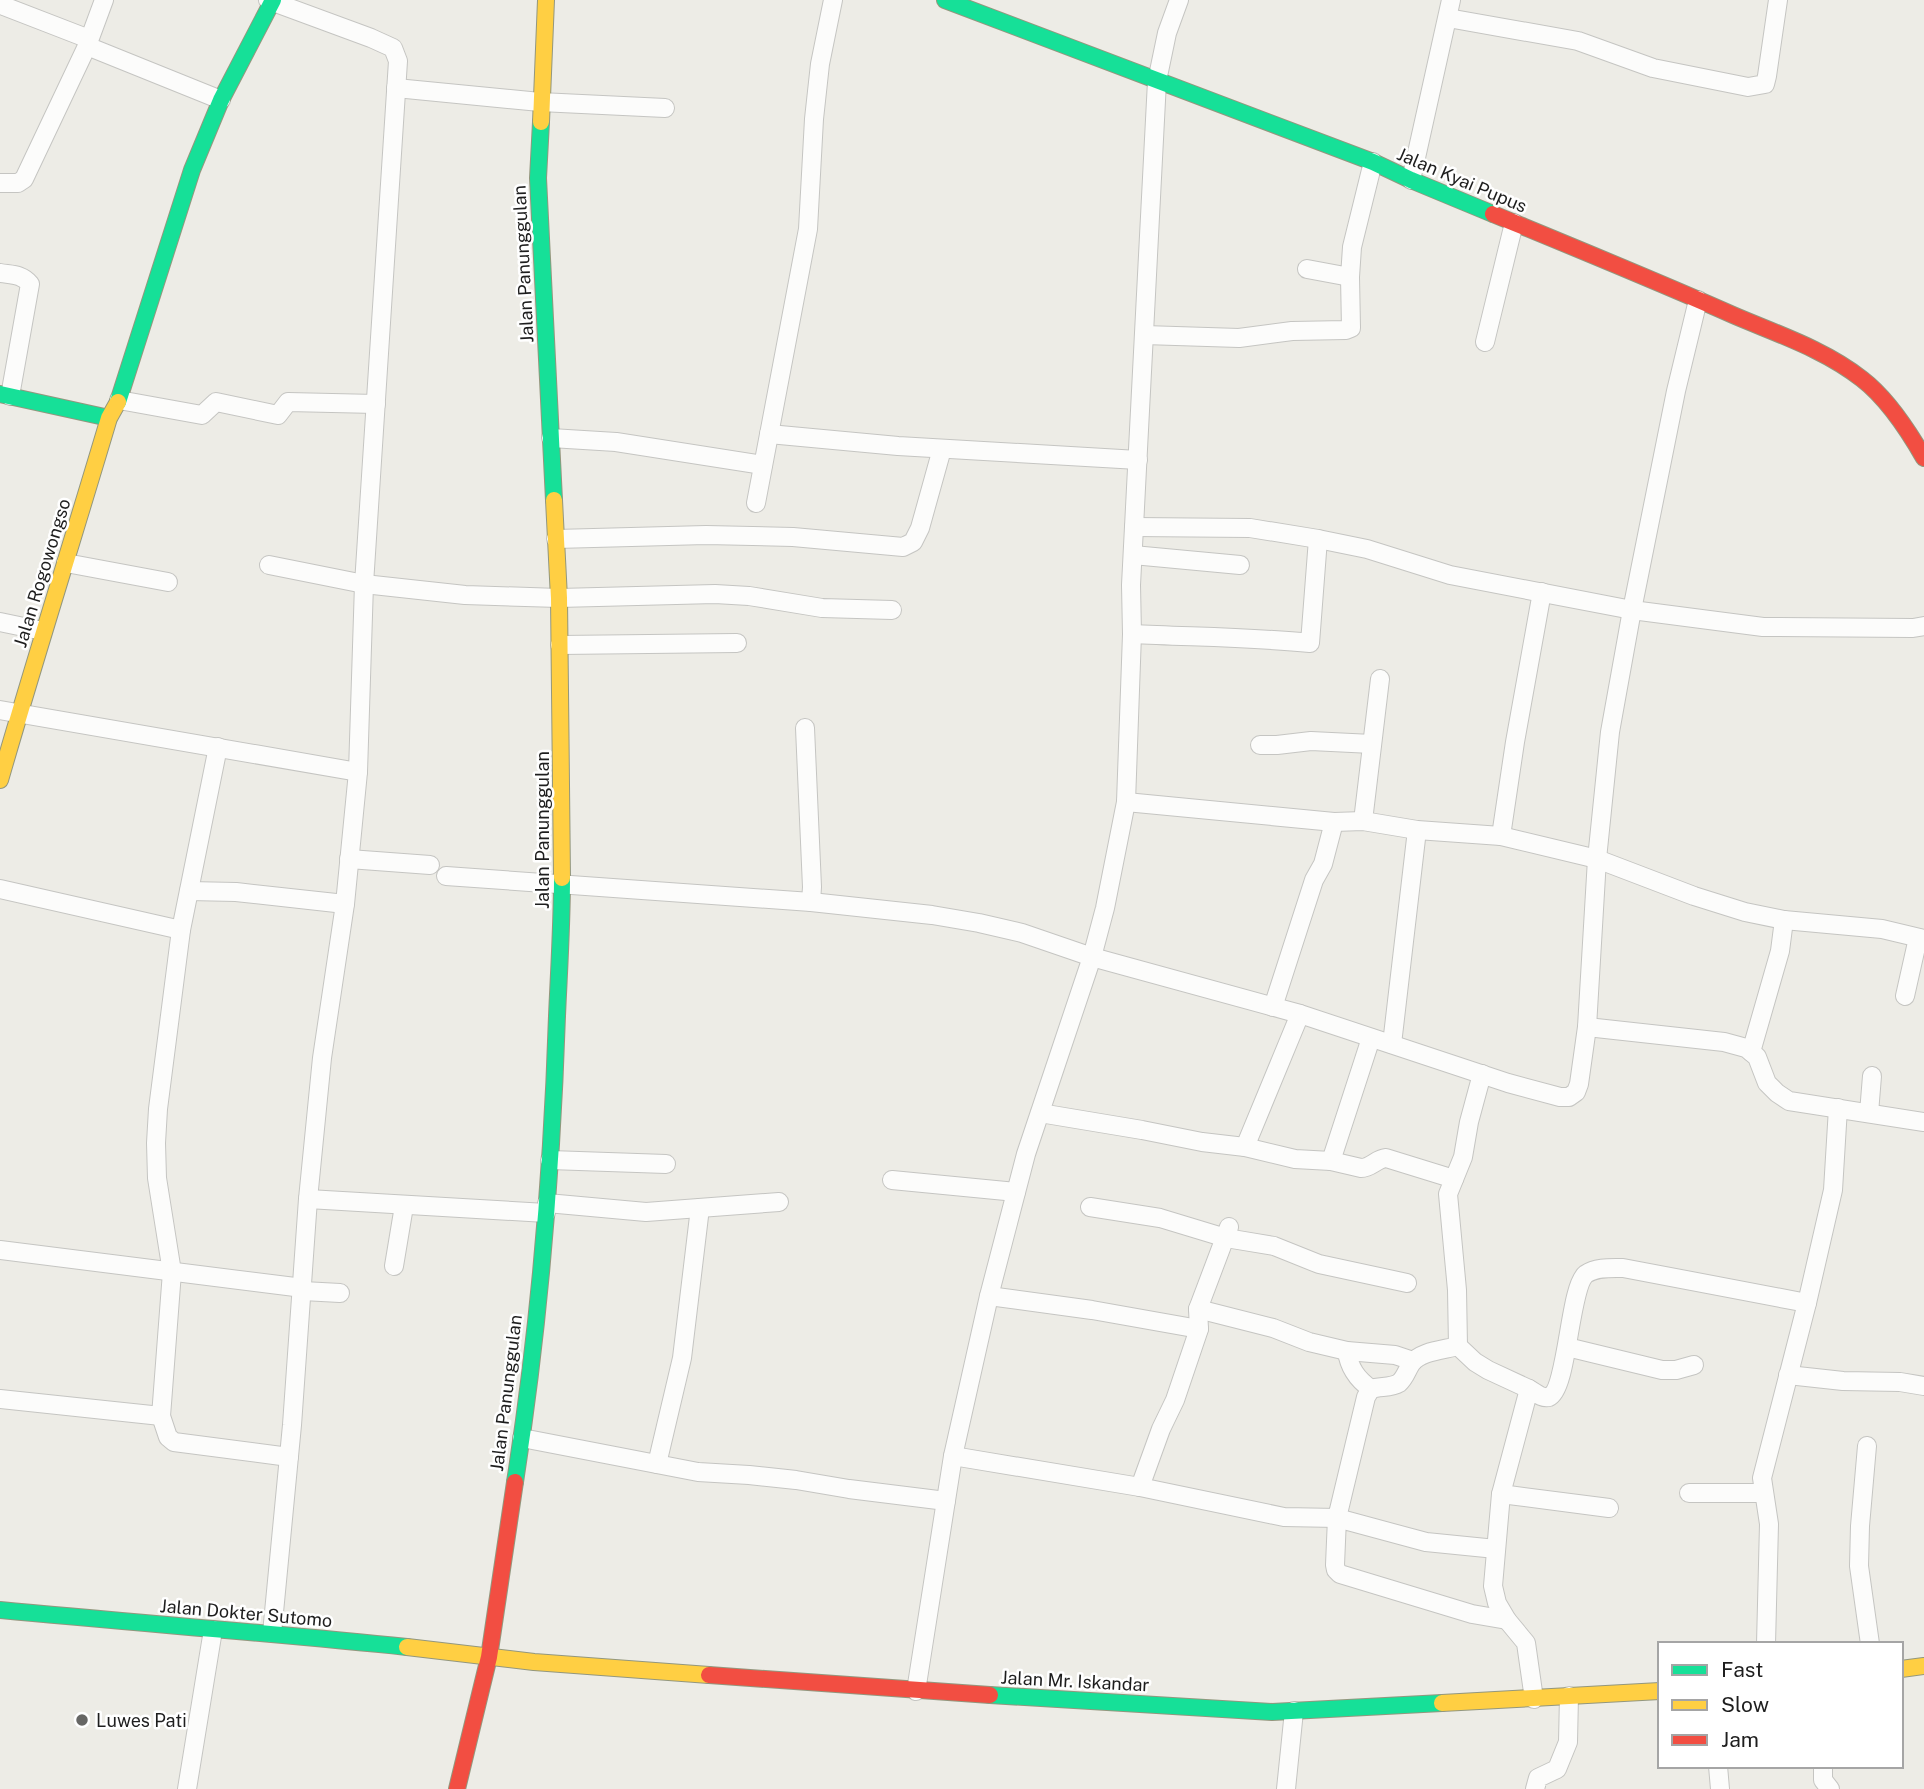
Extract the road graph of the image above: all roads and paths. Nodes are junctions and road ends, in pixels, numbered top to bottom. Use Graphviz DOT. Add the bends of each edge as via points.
graph roads {
  1 [pos="104,0"];
  2 [pos="271,0"];
  3 [pos="546,0"];
  4 [pos="833,0"];
  5 [pos="945,0"];
  6 [pos="1179,0"];
  7 [pos="1778,0"];
  8 [pos="1,5"];
  9 [pos="1450,9"];
  10 [pos="88,43"];
  11 [pos="1157,81"];
  12 [pos="396,88"];
  13 [pos="221,100"];
  14 [pos="540,102"];
  15 [pos="665,108"];
  16 [pos="1373,162"];
  17 [pos="1410,180"];
  18 [pos="0,183"];
  19 [pos="1514,223"];
  20 [pos="1307,268"];
  21 [pos="0,273"];
  22 [pos="1350,276"];
  23 [pos="1698,300"];
  24 [pos="1144,335"];
  25 [pos="1485,342"];
  26 [pos="5,395"];
  27 [pos="119,400"];
  28 [pos="376,404"];
  29 [pos="109,418"];
  30 [pos="769,434"];
  31 [pos="551,438"];
  32 [pos="1919,442"];
  33 [pos="942,449"];
  34 [pos="1924,458"];
  35 [pos="1138,460"];
  36 [pos="763,465"];
  37 [pos="755,503"];
  38 [pos="1134,527"];
  39 [pos="556,539"];
  40 [pos="1318,540"];
  41 [pos="1133,555"];
  42 [pos="66,563"];
  43 [pos="269,565"];
  44 [pos="1240,565"];
  45 [pos="168,582"];
  46 [pos="364,584"];
  47 [pos="1542,592"];
  48 [pos="559,598"];
  49 [pos="892,610"];
  50 [pos="1632,610"];
  51 [pos="0,622"];
  52 [pos="1924,626"];
  53 [pos="43,631"];
  54 [pos="1132,634"];
  55 [pos="737,643"];
  56 [pos="560,645"];
  57 [pos="1380,679"];
  58 [pos="0,710"];
  59 [pos="20,713"];
  60 [pos="805,728"];
  61 [pos="1372,744"];
  62 [pos="1260,745"];
  63 [pos="218,747"];
  64 [pos="358,772"];
  65 [pos="0,780"];
  66 [pos="1126,802"];
  67 [pos="1363,821"];
  68 [pos="1334,822"];
  69 [pos="1416,830"];
  70 [pos="1501,836"];
  71 [pos="349,859"];
  72 [pos="1597,859"];
  73 [pos="430,865"];
  74 [pos="446,876"];
  75 [pos="562,885"];
  76 [pos="0,889"];
  77 [pos="189,891"];
  78 [pos="811,902"];
  79 [pos="345,904"];
  80 [pos="1784,919"];
  81 [pos="181,930"];
  82 [pos="1921,938"];
  83 [pos="1093,957"];
  84 [pos="1905,996"];
  85 [pos="1273,1007"];
  86 [pos="1300,1014"];
  87 [pos="1587,1027"];
  88 [pos="1371,1038"];
  89 [pos="1392,1044"];
  90 [pos="1751,1052"];
  91 [pos="1482,1074"];
  92 [pos="1871,1076"];
  93 [pos="1838,1108"];
  94 [pos="1040,1113"];
  95 [pos="1870,1113"];
  96 [pos="1924,1122"];
  97 [pos="1245,1147"];
  98 [pos="550,1160"];
  99 [pos="1331,1161"];
  100 [pos="666,1164"];
  101 [pos="892,1180"];
  102 [pos="1454,1180"];
  103 [pos="1016,1192"];
  104 [pos="308,1199"];
  105 [pos="779,1202"];
  106 [pos="404,1206"];
  107 [pos="1090,1207"];
  108 [pos="546,1208"];
  109 [pos="700,1208"];
  110 [pos="1228,1233"];
  111 [pos="0,1250"];
  112 [pos="394,1266"];
  113 [pos="172,1272"];
  114 [pos="1407,1283"];
  115 [pos="303,1289"];
  116 [pos="340,1293"];
  117 [pos="989,1296"];
  118 [pos="1807,1303"];
  119 [pos="1198,1309"];
  120 [pos="1199,1329"];
  121 [pos="1458,1346"];
  122 [pos="1567,1347"];
  123 [pos="1347,1351"];
  124 [pos="1413,1361"];
  125 [pos="1694,1365"];
  126 [pos="1788,1375"];
  127 [pos="1924,1386"];
  128 [pos="1371,1389"];
  129 [pos="1529,1389"];
  130 [pos="0,1399"];
  131 [pos="161,1416"];
  132 [pos="522,1438"];
  133 [pos="1867,1446"];
  134 [pos="289,1457"];
  135 [pos="953,1457"];
  136 [pos="657,1464"];
  137 [pos="1140,1487"];
  138 [pos="1689,1493"];
  139 [pos="1763,1493"];
  140 [pos="1501,1494"];
  141 [pos="946,1501"];
  142 [pos="1609,1508"];
  143 [pos="1338,1518"];
  144 [pos="1496,1549"];
  145 [pos="0,1610"];
  146 [pos="1507,1620"];
  147 [pos="213,1630"];
  148 [pos="272,1633"];
  149 [pos="1766,1642"];
  150 [pos="1870,1642"];
  151 [pos="489,1657"];
  152 [pos="1924,1666"];
  153 [pos="1903,1669"];
  154 [pos="916,1691"];
  155 [pos="1658,1691"];
  156 [pos="1569,1696"];
  157 [pos="1534,1699"];
  158 [pos="1294,1711"];
  159 [pos="1718,1768"];
  160 [pos="1824,1768"];
  161 [pos="187,1789"];
  162 [pos="457,1789"];
  163 [pos="1286,1789"];
  164 [pos="1535,1789"];
  165 [pos="1720,1789"];
  166 [pos="1830,1789"];
  1 -- 10 [label="street"];
  2 -- 12 [label="street" via="393,48 398,61"];
  2 -- 13 [label="main road, Jalan Rogowongso"];
  3 -- 14 [label="main road, Jalan Panunggulan"];
  4 -- 30 [label="street" via="820,64 808,229"];
  5 -- 11 [label="main road, Jalan Kyai Pupus"];
  6 -- 11 [label="street"];
  7 -- 9 [label="street" via="1768,76 1765,83 1748,87 1653,68 1578,41"];
  8 -- 10 [label="street"];
  9 -- 17 [label="street"];
  10 -- 13 [label="street"];
  10 -- 18 [label="street" via="24,178 18,183"];
  11 -- 16 [label="main road, Jalan Kyai Pupus"];
  11 -- 24 [label="street"];
  12 -- 14 [label="street"];
  12 -- 28 [label="street"];
  13 -- 27 [label="main road, Jalan Rogowongso" via="192,170"];
  14 -- 15 [label="street"];
  14 -- 31 [label="main road, Jalan Panunggulan" via="538,191"];
  16 -- 17 [label="main road, Jalan Kyai Pupus"];
  16 -- 22 [label="street" via="1352,247"];
  17 -- 19 [label="main road, Jalan Kyai Pupus"];
  19 -- 23 [label="main road, Jalan Kyai Pupus"];
  19 -- 25 [label="street"];
  20 -- 22 [label="street"];
  21 -- 26 [label="street" via="20,276 30,284"];
  22 -- 24 [label="street" via="1352,319 1346,330 1239,338"];
  23 -- 32 [label="main road, Jalan Kyai Pupus" via="1851,371"];
  23 -- 50 [label="street"];
  24 -- 35 [label="street"];
  26 -- 29 [label="main road"];
  27 -- 28 [label="street" via="202,415 216,402 278,415 288,402"];
  27 -- 29 [label="main road, Jalan Rogowongso"];
  28 -- 46 [label="street"];
  29 -- 42 [label="main road, Jalan Rogowongso"];
  30 -- 33 [label="street"];
  30 -- 36 [label="street"];
  31 -- 36 [label="street" via="617,442"];
  31 -- 39 [label="main road, Jalan Panunggulan"];
  32 -- 34 [label="main road, Jalan Kyai Pupus"];
  33 -- 35 [label="street"];
  33 -- 39 [label="street" via="920,528 913,542 903,547 793,537"];
  35 -- 38 [label="street"];
  36 -- 37 [label="street"];
  38 -- 40 [label="street" via="1250,528"];
  38 -- 41 [label="street"];
  39 -- 48 [label="main road, Jalan Panunggulan"];
  40 -- 47 [label="street" via="1367,549 1450,575"];
  40 -- 54 [label="street" via="1310,643"];
  41 -- 44 [label="street"];
  41 -- 54 [label="street"];
  42 -- 45 [label="street"];
  42 -- 53 [label="main road, Jalan Rogowongso"];
  43 -- 46 [label="street"];
  46 -- 48 [label="street"];
  46 -- 64 [label="street"];
  47 -- 50 [label="street"];
  47 -- 70 [label="street"];
  48 -- 49 [label="street" via="715,594 822,608"];
  48 -- 56 [label="main road, Jalan Panunggulan"];
  50 -- 52 [label="street" via="1763,627"];
  50 -- 72 [label="street" via="1610,732"];
  51 -- 53 [label="street"];
  53 -- 59 [label="main road, Jalan Rogowongso"];
  54 -- 66 [label="street"];
  55 -- 56 [label="street"];
  56 -- 75 [label="main road, Jalan Panunggulan"];
  57 -- 61 [label="street"];
  58 -- 59 [label="street"];
  59 -- 63 [label="street"];
  59 -- 65 [label="main road, Jalan Rogowongso"];
  60 -- 78 [label="street"];
  61 -- 62 [label="street" via="1311,741"];
  61 -- 67 [label="street"];
  63 -- 64 [label="street"];
  63 -- 77 [label="street"];
  64 -- 71 [label="street"];
  66 -- 68 [label="street"];
  66 -- 83 [label="street"];
  67 -- 68 [label="street"];
  67 -- 69 [label="street"];
  68 -- 85 [label="street"];
  69 -- 70 [label="street"];
  69 -- 89 [label="street"];
  70 -- 72 [label="street"];
  71 -- 73 [label="street"];
  71 -- 79 [label="street"];
  72 -- 80 [label="street" via="1719,904"];
  72 -- 87 [label="street"];
  74 -- 75 [label="street"];
  75 -- 78 [label="street"];
  75 -- 98 [label="main road, Jalan Panunggulan"];
  76 -- 81 [label="street"];
  77 -- 79 [label="street"];
  77 -- 81 [label="street"];
  78 -- 83 [label="street" via="979,923"];
  79 -- 104 [label="street"];
  80 -- 82 [label="street" via="1882,929"];
  80 -- 90 [label="street" via="1780,951"];
  81 -- 113 [label="street" via="156,1143"];
  82 -- 84 [label="street"];
  83 -- 85 [label="street"];
  83 -- 94 [label="street"];
  85 -- 86 [label="street"];
  86 -- 88 [label="street"];
  86 -- 97 [label="street"];
  87 -- 90 [label="street" via="1724,1042"];
  87 -- 91 [label="street" via="1579,1084 1569,1097"];
  88 -- 89 [label="street"];
  88 -- 99 [label="street"];
  89 -- 91 [label="street"];
  90 -- 93 [label="street" via="1777,1093 1790,1101"];
  91 -- 102 [label="street"];
  92 -- 95 [label="street"];
  93 -- 95 [label="street"];
  93 -- 118 [label="street" via="1833,1191"];
  94 -- 97 [label="street"];
  94 -- 103 [label="street"];
  95 -- 96 [label="street"];
  97 -- 99 [label="street" via="1295,1159"];
  98 -- 100 [label="street"];
  98 -- 108 [label="main road, Jalan Panunggulan"];
  99 -- 102 [label="street" via="1365,1168 1386,1158"];
  101 -- 103 [label="street"];
  102 -- 121 [label="street" via="1448,1202"];
  103 -- 117 [label="street"];
  104 -- 106 [label="street"];
  104 -- 115 [label="street"];
  105 -- 109 [label="street"];
  106 -- 108 [label="street"];
  106 -- 112 [label="street"];
  107 -- 110 [label="street"];
  108 -- 109 [label="street" via="646,1212"];
  108 -- 132 [label="main road, Jalan Panunggulan"];
  109 -- 136 [label="street" via="682,1359"];
  110 -- 114 [label="street" via="1319,1264"];
  110 -- 119 [label="street"];
  111 -- 113 [label="street"];
  113 -- 115 [label="street"];
  113 -- 131 [label="street"];
  115 -- 116 [label="street"];
  115 -- 134 [label="street"];
  117 -- 120 [label="street"];
  117 -- 135 [label="street"];
  118 -- 122 [label="street" via="1606,1268 1584,1276 1578,1288"];
  118 -- 126 [label="street"];
  119 -- 120 [label="street"];
  119 -- 123 [label="street"];
  120 -- 137 [label="street"];
  121 -- 124 [label="street"];
  121 -- 129 [label="street" via="1475,1363"];
  122 -- 125 [label="street" via="1662,1370"];
  122 -- 129 [label="street" via="1553,1394 1543,1397"];
  123 -- 124 [label="street"];
  123 -- 128 [label="street" via="1352,1369"];
  124 -- 128 [label="street" via="1399,1382"];
  126 -- 127 [label="street"];
  126 -- 139 [label="street" via="1762,1478"];
  128 -- 143 [label="street" via="1363,1404"];
  129 -- 140 [label="street"];
  130 -- 131 [label="street"];
  131 -- 134 [label="street" via="174,1442"];
  132 -- 136 [label="street"];
  132 -- 151 [label="main road, Jalan Panunggulan"];
  133 -- 150 [label="street" via="1859,1566"];
  134 -- 148 [label="street"];
  135 -- 137 [label="street"];
  135 -- 141 [label="street"];
  136 -- 141 [label="street"];
  137 -- 143 [label="street" via="1284,1517"];
  138 -- 139 [label="street"];
  139 -- 149 [label="street" via="1769,1524"];
  140 -- 142 [label="street"];
  140 -- 144 [label="street"];
  141 -- 154 [label="street"];
  143 -- 144 [label="street" via="1426,1542"];
  143 -- 146 [label="street" via="1337,1572 1472,1614"];
  144 -- 146 [label="street" via="1493,1586"];
  145 -- 147 [label="main road, Jalan Dokter Sutomo"];
  146 -- 157 [label="street" via="1527,1643"];
  147 -- 148 [label="main road, Jalan Dokter Sutomo"];
  147 -- 161 [label="street"];
  148 -- 151 [label="main road, Jalan Dokter Sutomo"];
  151 -- 154 [label="main road, Jalan Mr. Iskandar"];
  151 -- 162 [label="main road, Jalan Panunggulan"];
  152 -- 153 [label="main road"];
  154 -- 158 [label="main road, Jalan Mr. Iskandar"];
  155 -- 156 [label="main road, Jalan Mr. Iskandar"];
  156 -- 157 [label="main road, Jalan Mr. Iskandar"];
  156 -- 164 [label="street" via="1568,1742 1557,1769 1538,1778"];
  157 -- 158 [label="main road, Jalan Mr. Iskandar"];
  158 -- 163 [label="street"];
  159 -- 165 [label="street"];
  160 -- 166 [label="street" via="1823,1780"];
}
